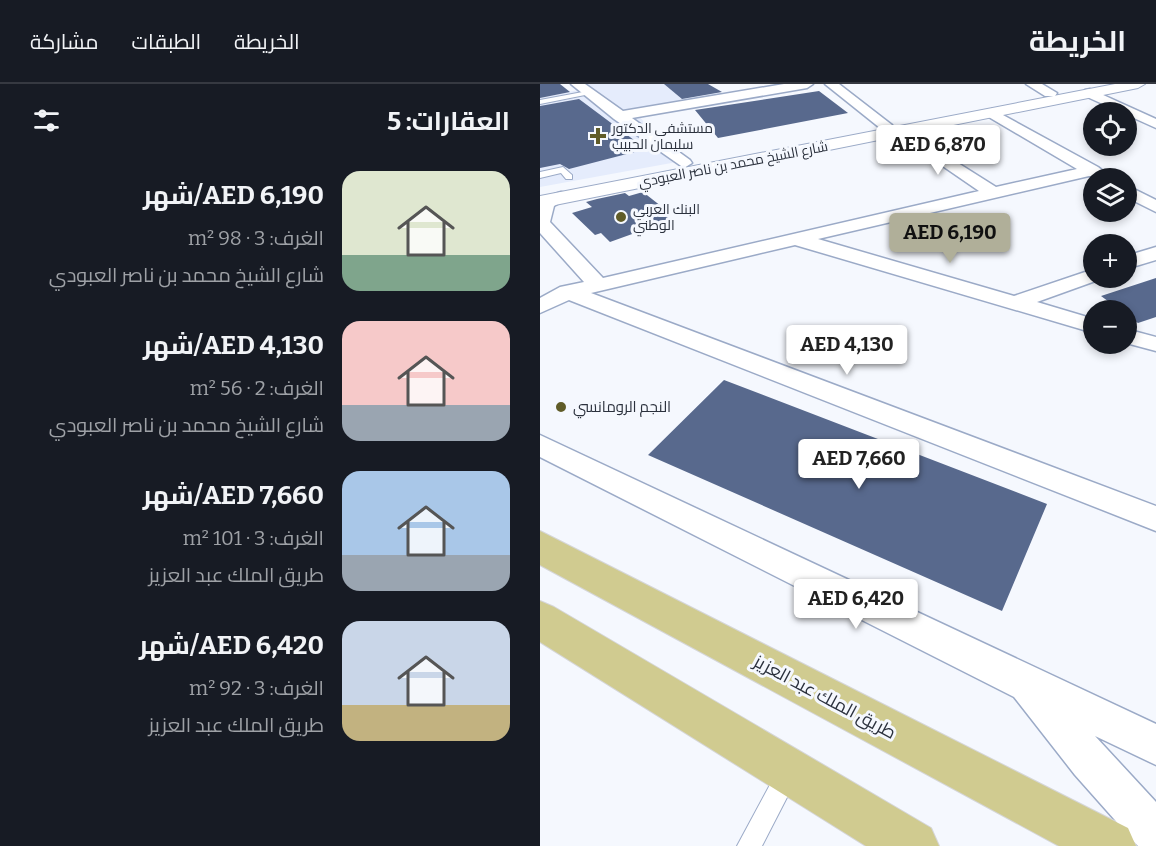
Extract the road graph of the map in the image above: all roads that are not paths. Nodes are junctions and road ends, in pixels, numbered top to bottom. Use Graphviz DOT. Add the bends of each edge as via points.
graph roads {
  1 [pos="719,84"];
  2 [pos="807,84"];
  3 [pos="831,84"];
  4 [pos="1032,84"];
  5 [pos="1138,84"];
  6 [pos="583,88"];
  7 [pos="1093,89"];
  8 [pos="1050,93"];
  9 [pos="740,95"];
  10 [pos="540,102"];
  11 [pos="992,113"];
  12 [pos="619,116"];
  13 [pos="1156,124"];
  14 [pos="893,128"];
  15 [pos="684,163"];
  16 [pos="1088,168"];
  17 [pos="540,175"];
  18 [pos="569,177"];
  19 [pos="1083,177"];
  20 [pos="540,190"];
  21 [pos="993,193"];
  22 [pos="1137,196"];
  23 [pos="561,197"];
  24 [pos="540,202"];
  25 [pos="1156,207"];
  26 [pos="795,239"];
  27 [pos="1156,253"];
  28 [pos="1137,259"];
  29 [pos="1083,279"];
  30 [pos="598,285"];
  31 [pos="568,292"];
  32 [pos="1015,303"];
  33 [pos="540,306"];
  34 [pos="1083,323"];
  35 [pos="1137,339"];
  36 [pos="1156,344"];
  37 [pos="540,445"];
  38 [pos="1156,518"];
  39 [pos="540,547"];
  40 [pos="540,620"];
  41 [pos="1027,684"];
  42 [pos="1156,745"];
  43 [pos="789,771"];
  44 [pos="1156,834"];
  45 [pos="749,846"];
  46 [pos="913,846"];
  47 [pos="1110,846"];
  1 -- 9 [label="street"];
  2 -- 9 [label="street"];
  3 -- 14 [label="street"];
  4 -- 8 [label="street"];
  5 -- 7 [label="street, شارع الشيخ محمد بن ناصر العبودي"];
  6 -- 10 [label="lane"];
  6 -- 12 [label="street"];
  7 -- 8 [label="street, شارع الشيخ محمد بن ناصر العبودي"];
  7 -- 11 [label="street, شارع الشيخ محمد بن ناصر العبودي"];
  7 -- 13 [label="street"];
  8 -- 14 [label="street, شارع الشيخ محمد بن ناصر العبودي"];
  9 -- 12 [label="street"];
  11 -- 14 [label="street, شارع الشيخ محمد بن ناصر العبودي"];
  11 -- 16 [label="street"];
  12 -- 15 [label="street"];
  14 -- 15 [label="street, شارع الشيخ محمد بن ناصر العبودي"];
  14 -- 21 [label="street"];
  14 -- 23 [label="street, شارع الشيخ محمد بن ناصر العبودي"];
  15 -- 20 [label="street, شارع الشيخ محمد بن ناصر العبودي"];
  17 -- 18 [label="lane" via="563,171"];
  19 -- 21 [label="street"];
  21 -- 26 [label="street"];
  22 -- 25 [label="street"];
  23 -- 24 [label="street, شارع الشيخ محمد بن ناصر العبودي"];
  23 -- 30 [label="street" via="546,203 541,223"];
  26 -- 30 [label="street"];
  26 -- 32 [label="street"];
  27 -- 28 [label="street"];
  29 -- 32 [label="street"];
  30 -- 31 [label="street"];
  31 -- 33 [label="street"];
  31 -- 38 [label="street"];
  32 -- 34 [label="street"];
  35 -- 36 [label="street"];
  37 -- 41 [label="street"];
  39 -- 47 [label="highway, طريق الملك عبد العزيز"];
  40 -- 43 [label="highway"];
  41 -- 42 [label="street"];
  41 -- 44 [label="street" via="1089,761"];
  43 -- 45 [label="lane"];
  43 -- 46 [label="highway"];
}
